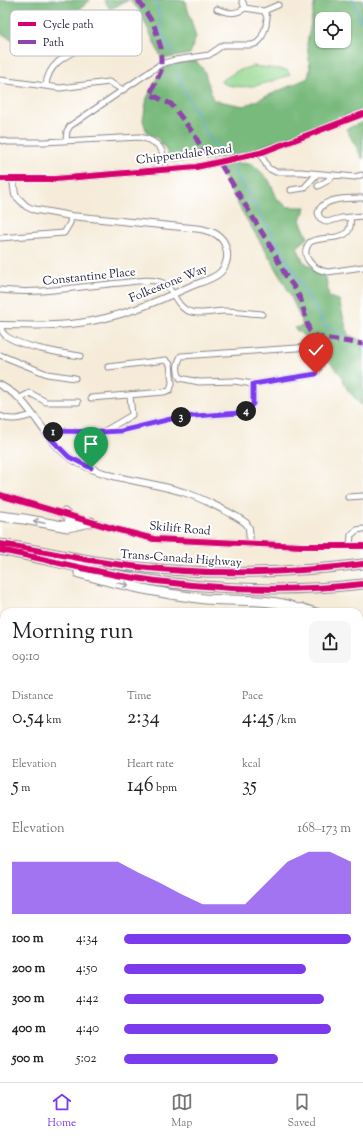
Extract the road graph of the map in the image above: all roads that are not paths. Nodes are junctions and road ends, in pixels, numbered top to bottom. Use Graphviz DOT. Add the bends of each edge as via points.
graph roads {
  1 [pos="242,0"];
  2 [pos="278,5"];
  3 [pos="245,8"];
  4 [pos="216,9"];
  5 [pos="264,11"];
  6 [pos="66,56"];
  7 [pos="0,80"];
  8 [pos="46,86"];
  9 [pos="123,90"];
  10 [pos="363,114"];
  11 [pos="0,140"];
  12 [pos="66,141"];
  13 [pos="260,153"];
  14 [pos="166,169"];
  15 [pos="317,174"];
  16 [pos="333,175"];
  17 [pos="361,175"];
  18 [pos="0,179"];
  19 [pos="13,180"];
  20 [pos="318,186"];
  21 [pos="291,190"];
  22 [pos="363,198"];
  23 [pos="71,216"];
  24 [pos="363,216"];
  25 [pos="350,218"];
  26 [pos="0,238"];
  27 [pos="363,267"];
  28 [pos="0,290"];
  29 [pos="173,295"];
  30 [pos="262,314"];
  31 [pos="0,325"];
  32 [pos="0,355"];
  33 [pos="80,356"];
  34 [pos="108,367"];
  35 [pos="75,378"];
  36 [pos="253,384"];
  37 [pos="0,385"];
  38 [pos="130,396"];
  39 [pos="20,398"];
  40 [pos="91,398"];
  41 [pos="78,402"];
  42 [pos="33,415"];
  43 [pos="0,416"];
  44 [pos="102,432"];
  45 [pos="46,434"];
  46 [pos="0,495"];
  47 [pos="363,496"];
  48 [pos="348,497"];
  49 [pos="64,513"];
  50 [pos="0,516"];
  51 [pos="91,522"];
  52 [pos="63,526"];
  53 [pos="363,529"];
  54 [pos="250,544"];
  55 [pos="350,546"];
  56 [pos="363,546"];
  57 [pos="2,548"];
  58 [pos="363,564"];
  59 [pos="363,584"];
  60 [pos="289,608"];
  1 -- 3 [label="street"];
  2 -- 5 [label="street"];
  3 -- 4 [label="street" via="239,13"];
  3 -- 5 [label="street"];
  5 -- 9 [label="street" via="267,17 266,26 257,43 222,45 209,55 161,64"];
  6 -- 8 [label="street" via="56,64 46,79"];
  7 -- 8 [label="street"];
  8 -- 9 [label="street" via="68,88 109,82"];
  9 -- 12 [label="street" via="70,126"];
  10 -- 13 [label="street, Chippendale Road"];
  11 -- 12 [label="street"];
  12 -- 14 [label="street" via="140,137 154,141 163,151"];
  13 -- 14 [label="street, Chippendale Road" via="203,165"];
  13 -- 15 [label="street" via="264,163 271,170"];
  14 -- 19 [label="street, Chippendale Road" via="55,179"];
  15 -- 16 [label="street"];
  15 -- 21 [label="street" via="304,188"];
  16 -- 17 [label="street"];
  16 -- 20 [label="street"];
  18 -- 19 [label="street, Chippendale Road"];
  19 -- 23 [label="street, Folkestone Way" via="15,195 26,206"];
  22 -- 25 [label="street" via="338,200 323,206 319,211 320,218 327,222"];
  23 -- 26 [label="street" via="64,233"];
  23 -- 29 [label="street, Folkestone Way" via="201,229 220,236 228,252 223,269 217,275"];
  24 -- 25 [label="street"];
  25 -- 27 [label="street" via="351,228 346,234 314,241 306,248 306,256 314,267 322,271 333,272"];
  28 -- 29 [label="street, Constantine Place" via="43,292 146,281 166,285"];
  29 -- 30 [label="street, Constantine Place" via="185,310 192,312"];
  29 -- 31 [label="street, Folkestone Way" via="112,316 80,323"];
  31 -- 33 [label="street" via="7,336 36,348"];
  32 -- 35 [label="street" via="47,374"];
  34 -- 38 [label="street" via="160,360 166,360 170,364 170,390"];
  36 -- 36 [label="street" via="234,381 199,382 180,378 177,372 178,362 181,356 311,347 320,354 322,362 316,374"];
  36 -- 44 [label="street" via="253,404 240,413 179,417 141,427"];
  37 -- 39 [label="street"];
  38 -- 40 [label="street"];
  38 -- 44 [label="street" via="132,415"];
  39 -- 41 [label="street" via="30,393 46,402"];
  39 -- 42 [label="street"];
  42 -- 43 [label="street" via="17,420"];
  42 -- 45 [label="street"];
  44 -- 45 [label="street" via="57,431"];
  45 -- 54 [label="street" via="69,457 91,468 189,494 242,520 249,528"];
  46 -- 49 [label="street, Skilift Road"];
  47 -- 48 [label="street"];
  49 -- 51 [label="street, Skilift Road"];
  49 -- 52 [label="highway" via="70,522"];
  52 -- 50 [label="highway, one-way"];
  51 -- 52 [label="highway"];
  51 -- 54 [label="street, Skilift Road" via="154,539"];
  53 -- 55 [label="street" via="351,535"];
  54 -- 55 [label="street, Skilift Road"];
  55 -- 56 [label="street, Skilift Road"];
  57 -- 58 [label="highway, Trans-Canada Highway" via="190,572 272,572"];
  57 -- 59 [label="highway, Trans-Canada Highway" via="87,570 176,583 272,588"];
  57 -- 60 [label="highway, one-way" via="91,577 153,591 223,600 280,602"];
}
